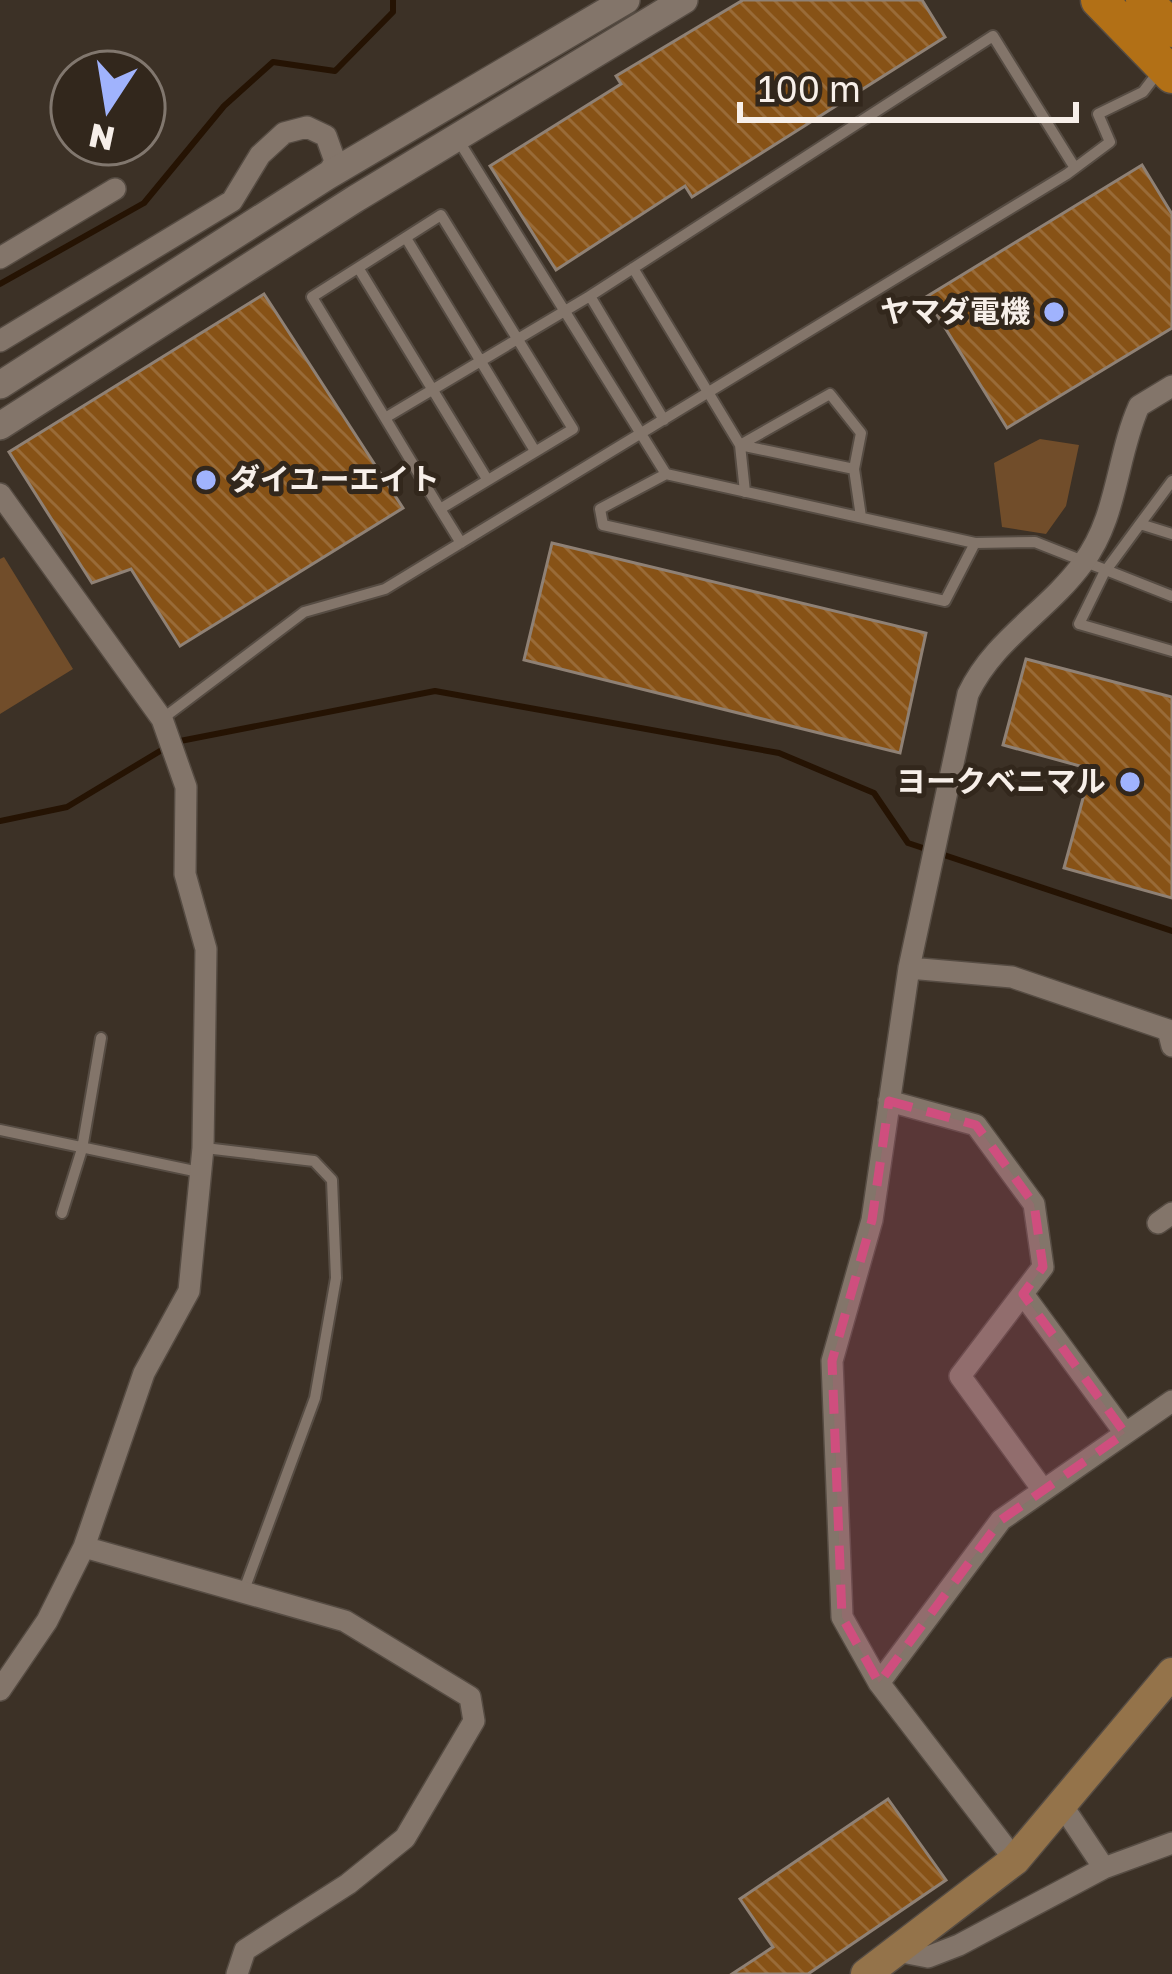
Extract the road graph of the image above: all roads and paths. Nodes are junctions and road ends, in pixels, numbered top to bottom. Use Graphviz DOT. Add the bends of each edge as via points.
graph roads {
  1 [pos="626,0"];
  2 [pos="684,0"];
  3 [pos="1100,0"];
  4 [pos="1144,0"];
  5 [pos="1172,29"];
  6 [pos="1168,70"];
  7 [pos="457,137"];
  8 [pos="1075,168"];
  9 [pos="327,176"];
  10 [pos="116,189"];
  11 [pos="406,238"];
  12 [pos="0,258"];
  13 [pos="633,268"];
  14 [pos="359,269"];
  15 [pos="590,296"];
  16 [pos="565,311"];
  17 [pos="519,339"];
  18 [pos="0,341"];
  19 [pos="481,361"];
  20 [pos="0,385"];
  21 [pos="1172,386"];
  22 [pos="433,390"];
  23 [pos="708,393"];
  24 [pos="385,418"];
  25 [pos="664,420"];
  26 [pos="0,426"];
  27 [pos="641,434"];
  28 [pos="740,445"];
  29 [pos="535,451"];
  30 [pos="854,470"];
  31 [pos="666,475"];
  32 [pos="487,479"];
  33 [pos="1172,481"];
  34 [pos="745,492"];
  35 [pos="0,494"];
  36 [pos="440,509"];
  37 [pos="861,518"];
  38 [pos="1140,524"];
  39 [pos="1172,534"];
  40 [pos="461,543"];
  41 [pos="975,543"];
  42 [pos="1094,568"];
  43 [pos="1172,596"];
  44 [pos="1172,651"];
  45 [pos="163,719"];
  46 [pos="909,968"];
  47 [pos="101,1038"];
  48 [pos="1172,1046"];
  49 [pos="890,1101"];
  50 [pos="0,1130"];
  51 [pos="203,1148"];
  52 [pos="82,1149"];
  53 [pos="199,1172"];
  54 [pos="62,1213"];
  55 [pos="1023,1294"];
  56 [pos="1172,1401"];
  57 [pos="1125,1433"];
  58 [pos="1043,1490"];
  59 [pos="84,1547"];
  60 [pos="244,1590"];
  61 [pos="1172,1673"];
  62 [pos="879,1684"];
  63 [pos="0,1690"];
  64 [pos="1064,1808"];
  65 [pos="1172,1843"];
  66 [pos="1015,1861"];
  67 [pos="1105,1868"];
  68 [pos="902,1952"];
  69 [pos="237,1974"];
  70 [pos="866,1974"];
  1 -- 9 [label="street"];
  2 -- 7 [label="street"];
  3 -- 6 [label="highway"];
  4 -- 5 [label="highway"];
  6 -- 8 [label="lane" via="1098,114 1110,142"];
  7 -- 16 [label="lane"];
  7 -- 26 [label="street"];
  8 -- 13 [label="lane" via="992,35"];
  8 -- 23 [label="lane"];
  9 -- 18 [label="street" via="335,161 326,136 307,127 284,133 232,201"];
  9 -- 20 [label="street"];
  10 -- 12 [label="street"];
  11 -- 14 [label="lane"];
  11 -- 17 [label="lane" via="441,215"];
  11 -- 19 [label="lane"];
  13 -- 15 [label="lane"];
  13 -- 23 [label="lane"];
  14 -- 22 [label="lane"];
  14 -- 24 [label="lane" via="312,297"];
  15 -- 16 [label="lane"];
  15 -- 25 [label="lane"];
  16 -- 17 [label="lane"];
  16 -- 27 [label="lane"];
  17 -- 19 [label="lane"];
  17 -- 29 [label="lane" via="573,429"];
  19 -- 22 [label="lane"];
  19 -- 29 [label="lane"];
  21 -- 42 [label="street" via="1139,406"];
  22 -- 24 [label="lane"];
  22 -- 32 [label="lane"];
  23 -- 25 [label="lane"];
  23 -- 28 [label="lane"];
  24 -- 36 [label="lane"];
  25 -- 27 [label="lane"];
  27 -- 31 [label="lane"];
  27 -- 40 [label="lane"];
  28 -- 30 [label="lane"];
  28 -- 30 [label="lane" via="830,394 861,433"];
  28 -- 34 [label="lane"];
  29 -- 32 [label="lane"];
  30 -- 37 [label="lane"];
  31 -- 34 [label="lane"];
  31 -- 41 [label="lane" via="600,508 603,525 945,601"];
  32 -- 36 [label="lane"];
  33 -- 38 [label="lane"];
  34 -- 37 [label="lane"];
  35 -- 45 [label="street"];
  36 -- 40 [label="lane"];
  37 -- 41 [label="lane"];
  38 -- 39 [label="lane"];
  38 -- 42 [label="lane"];
  40 -- 45 [label="lane" via="385,590 304,612"];
  41 -- 42 [label="lane" via="1035,542"];
  42 -- 43 [label="lane"];
  42 -- 44 [label="lane" via="1079,624"];
  42 -- 46 [label="street" via="981,667 968,694"];
  45 -- 51 [label="street" via="186,788 185,874 206,949"];
  46 -- 48 [label="street" via="1012,977 1168,1030"];
  46 -- 49 [label="street"];
  47 -- 52 [label="lane"];
  49 -- 55 [label="street" via="976,1125 1034,1204 1043,1267"];
  49 -- 62 [label="street" via="872,1220 832,1360 842,1617"];
  50 -- 52 [label="lane"];
  51 -- 53 [label="street"];
  51 -- 60 [label="lane" via="314,1161 332,1180 336,1278 315,1398"];
  52 -- 53 [label="lane"];
  52 -- 54 [label="lane"];
  53 -- 59 [label="street" via="189,1291 144,1373"];
  55 -- 57 [label="street"];
  55 -- 58 [label="street" via="961,1376"];
  56 -- 57 [label="street"];
  57 -- 58 [label="street"];
  58 -- 62 [label="street" via="1000,1520"];
  59 -- 60 [label="street"];
  59 -- 63 [label="street"];
  60 -- 69 [label="street" via="345,1621 470,1697 474,1721 405,1838 245,1950"];
  61 -- 64 [label="main road"];
  62 -- 66 [label="street"];
  64 -- 66 [label="main road"];
  64 -- 67 [label="street"];
  65 -- 67 [label="street"];
  66 -- 68 [label="main road"];
  67 -- 68 [label="street" via="959,1945 928,1957"];
  68 -- 70 [label="main road"];
}
